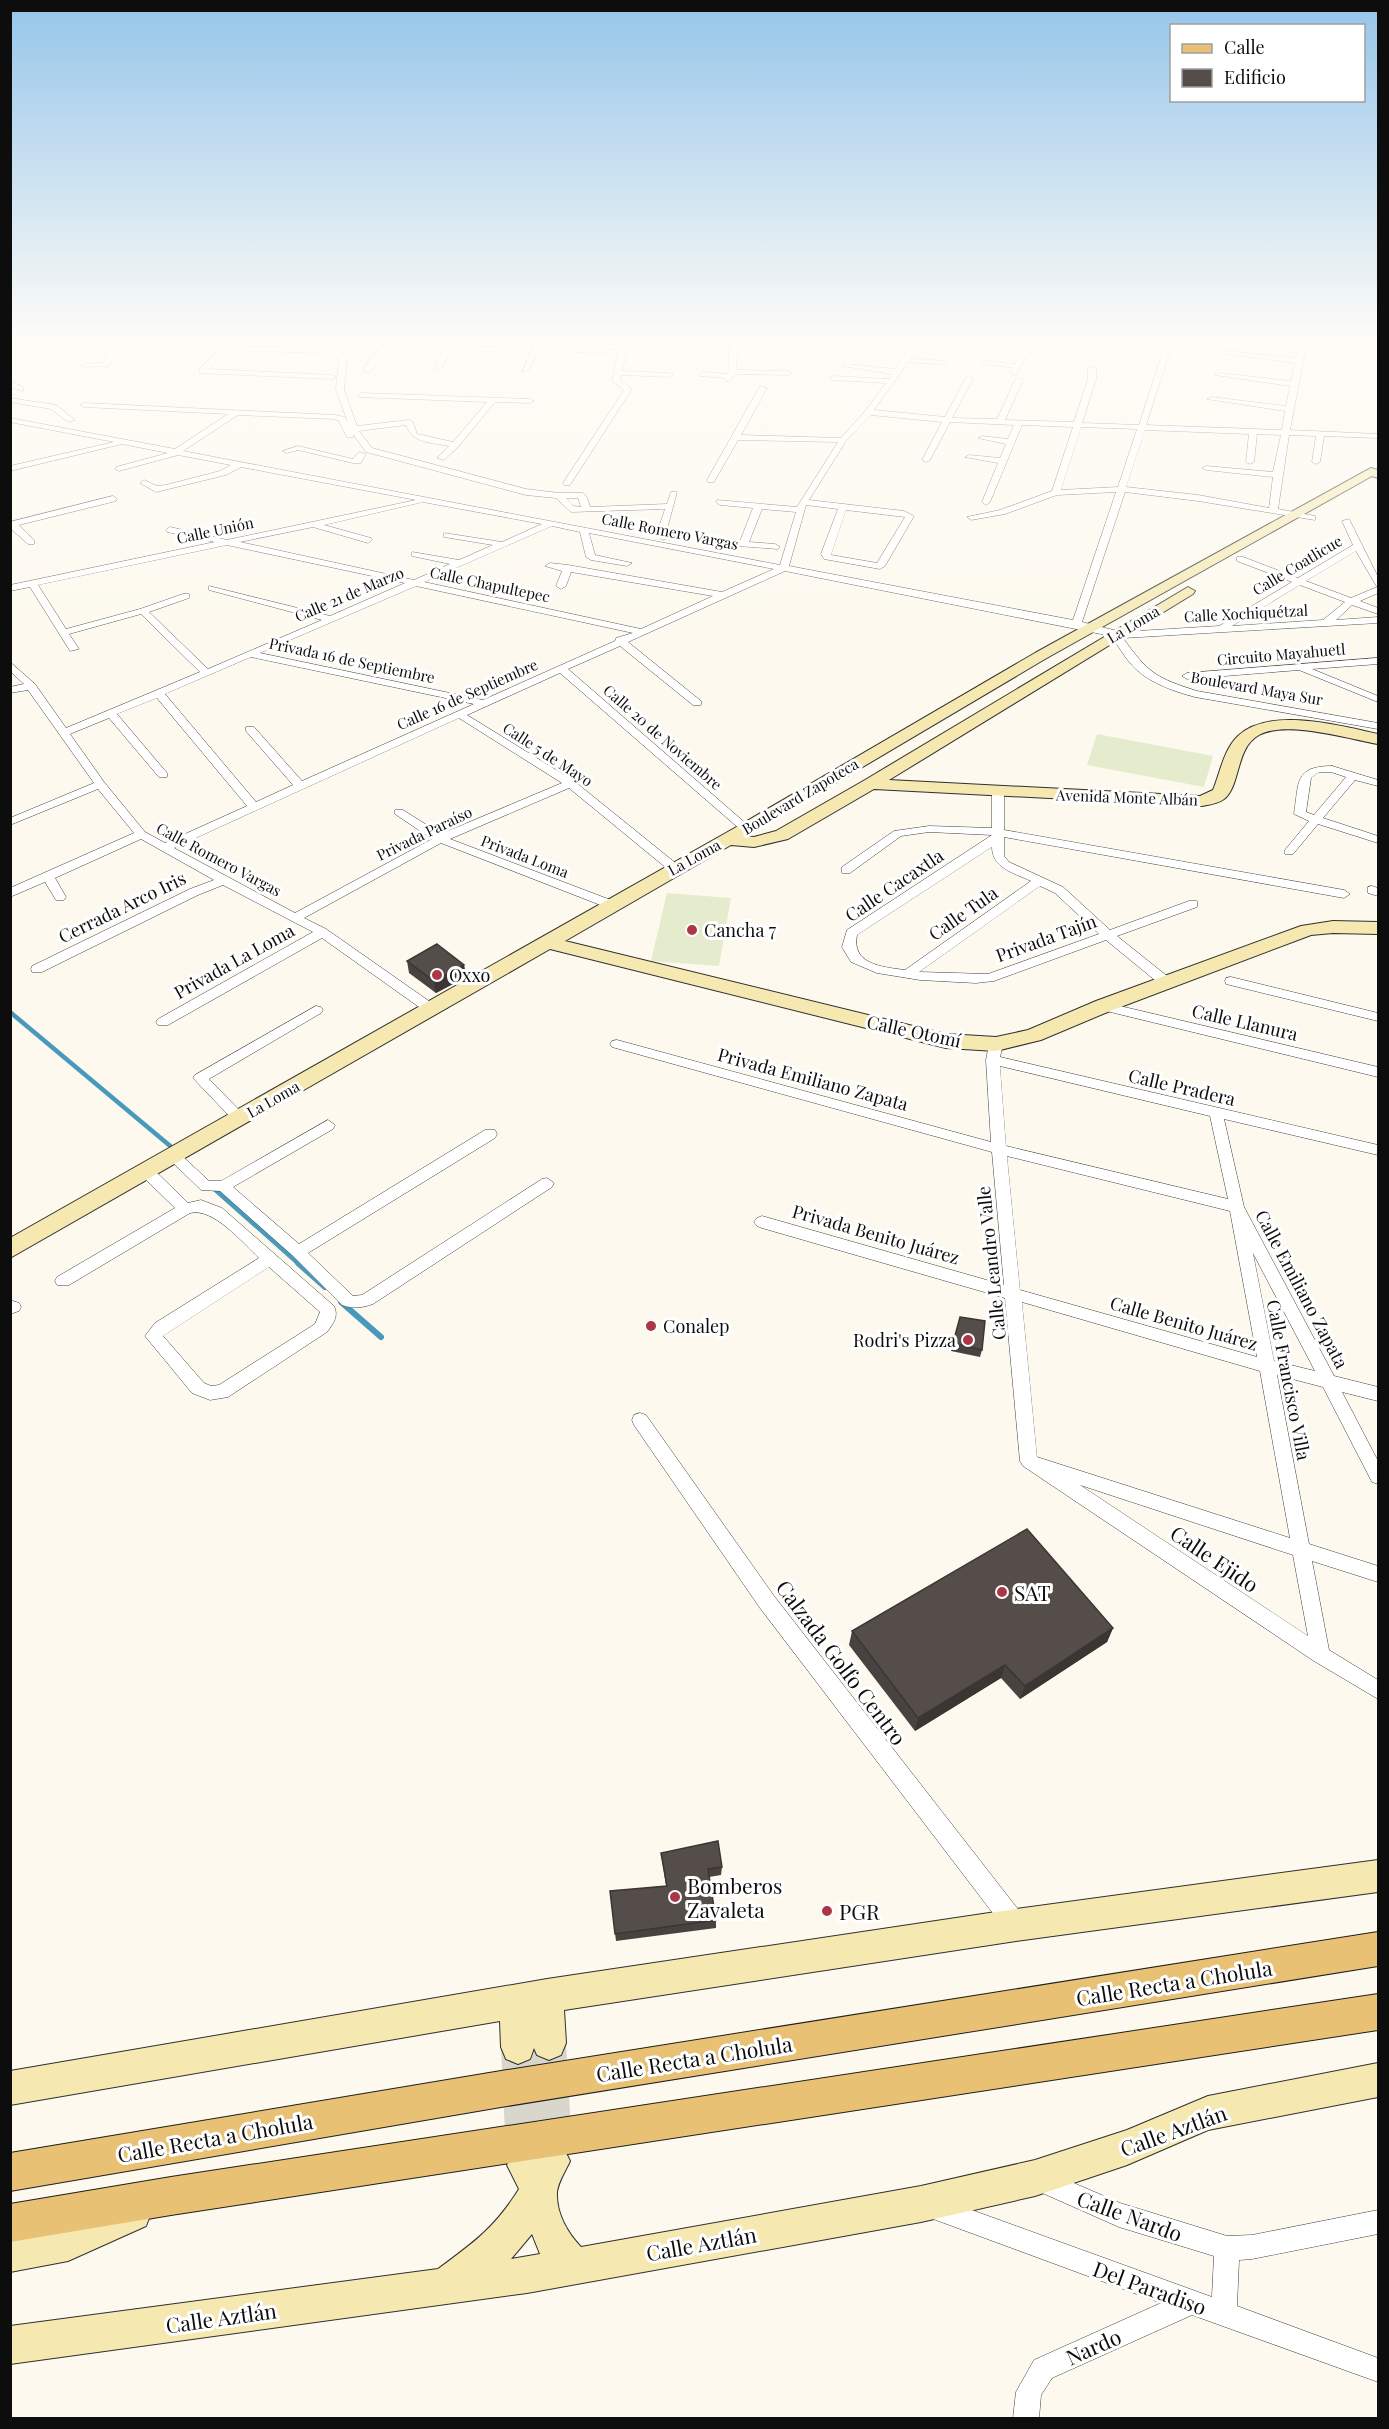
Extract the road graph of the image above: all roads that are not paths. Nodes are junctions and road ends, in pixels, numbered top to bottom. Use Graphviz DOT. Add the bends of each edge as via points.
graph roads {
  1 [pos="97,448"];
  2 [pos="157,448"];
  3 [pos="182,448"];
  4 [pos="297,448"];
  5 [pos="299,448"];
  6 [pos="358,448"];
  7 [pos="368,448"];
  8 [pos="451,448"];
  9 [pos="589,448"];
  10 [pos="728,448"];
  11 [pos="838,448"];
  12 [pos="932,448"];
  13 [pos="1008,448"];
  14 [pos="1069,448"];
  15 [pos="1135,448"];
  16 [pos="1251,448"];
  17 [pos="1283,448"];
  18 [pos="1318,448"];
  19 [pos="287,451"];
  20 [pos="176,452"];
  21 [pos="362,454"];
  22 [pos="969,457"];
  23 [pos="441,458"];
  24 [pos="926,460"];
  25 [pos="1003,461"];
  26 [pos="1250,462"];
  27 [pos="1316,462"];
  28 [pos="239,464"];
  29 [pos="1206,468"];
  30 [pos="10,469"];
  31 [pos="119,469"];
  32 [pos="418,469"];
  33 [pos="1377,474"];
  34 [pos="1277,475"];
  35 [pos="711,480"];
  36 [pos="144,483"];
  37 [pos="567,483"];
  38 [pos="1121,489"];
  39 [pos="1056,493"];
  40 [pos="674,494"];
  41 [pos="559,496"];
  42 [pos="113,499"];
  43 [pos="425,500"];
  44 [pos="720,502"];
  45 [pos="986,502"];
  46 [pos="804,503"];
  47 [pos="670,506"];
  48 [pos="758,507"];
  49 [pos="843,507"];
  50 [pos="586,509"];
  51 [pos="1273,511"];
  52 [pos="1294,515"];
  53 [pos="971,517"];
  54 [pos="1312,518"];
  55 [pos="1346,521"];
  56 [pos="12,524"];
  57 [pos="313,524"];
  58 [pos="550,524"];
  59 [pos="170,530"];
  60 [pos="584,530"];
  61 [pos="447,535"];
  62 [pos="665,538"];
  63 [pos="368,540"];
  64 [pos="711,541"];
  65 [pos="31,542"];
  66 [pos="230,542"];
  67 [pos="744,543"];
  68 [pos="501,544"];
  69 [pos="1359,545"];
  70 [pos="775,547"];
  71 [pos="415,554"];
  72 [pos="1240,559"];
  73 [pos="459,563"];
  74 [pos="627,563"];
  75 [pos="550,566"];
  76 [pos="568,568"];
  77 [pos="783,568"];
  78 [pos="1298,581"];
  79 [pos="32,583"];
  80 [pos="413,583"];
  81 [pos="561,586"];
  82 [pos="1378,587"];
  83 [pos="10,588"];
  84 [pos="212,588"];
  85 [pos="722,595"];
  86 [pos="186,596"];
  87 [pos="1351,601"];
  88 [pos="143,611"];
  89 [pos="1378,611"];
  90 [pos="330,619"];
  91 [pos="1378,620"];
  92 [pos="1326,623"];
  93 [pos="1084,626"];
  94 [pos="1220,629"];
  95 [pos="639,631"];
  96 [pos="65,632"];
  97 [pos="1116,635"];
  98 [pos="620,640"];
  99 [pos="74,649"];
  100 [pos="249,654"];
  101 [pos="1378,661"];
  102 [pos="10,665"];
  103 [pos="1299,667"];
  104 [pos="560,668"];
  105 [pos="207,673"];
  106 [pos="1187,676"];
  107 [pos="31,686"];
  108 [pos="10,690"];
  109 [pos="982,690"];
  110 [pos="158,692"];
  111 [pos="1378,699"];
  112 [pos="1005,702"];
  113 [pos="484,703"];
  114 [pos="697,704"];
  115 [pos="111,712"];
  116 [pos="459,714"];
  117 [pos="1378,726"];
  118 [pos="250,729"];
  119 [pos="63,733"];
  120 [pos="1378,739"];
  121 [pos="873,753"];
  122 [pos="900,766"];
  123 [pos="163,775"];
  124 [pos="1353,775"];
  125 [pos="570,783"];
  126 [pos="1378,783"];
  127 [pos="100,784"];
  128 [pos="871,784"];
  129 [pos="300,786"];
  130 [pos="938,788"];
  131 [pos="998,791"];
  132 [pos="254,807"];
  133 [pos="399,812"];
  134 [pos="1316,819"];
  135 [pos="10,822"];
  136 [pos="746,829"];
  137 [pos="141,834"];
  138 [pos="997,836"];
  139 [pos="727,838"];
  140 [pos="440,839"];
  141 [pos="1378,840"];
  142 [pos="163,848"];
  143 [pos="1289,852"];
  144 [pos="674,868"];
  145 [pos="846,870"];
  146 [pos="48,877"];
  147 [pos="224,881"];
  148 [pos="1039,881"];
  149 [pos="10,893"];
  150 [pos="1344,894"];
  151 [pos="60,897"];
  152 [pos="1193,904"];
  153 [pos="612,905"];
  154 [pos="296,917"];
  155 [pos="1378,928"];
  156 [pos="322,932"];
  157 [pos="1108,935"];
  158 [pos="547,942"];
  159 [pos="37,969"];
  160 [pos="908,974"];
  161 [pos="1231,981"];
  162 [pos="1167,983"];
  163 [pos="1103,1006"];
  164 [pos="431,1009"];
  165 [pos="316,1010"];
  166 [pos="1378,1017"];
  167 [pos="163,1022"];
  168 [pos="616,1044"];
  169 [pos="994,1052"];
  170 [pos="1378,1072"];
  171 [pos="1216,1113"];
  172 [pos="239,1119"];
  173 [pos="328,1125"];
  174 [pos="490,1134"];
  175 [pos="999,1149"];
  176 [pos="1378,1150"];
  177 [pos="173,1156"];
  178 [pos="147,1172"];
  179 [pos="547,1183"];
  180 [pos="223,1186"];
  181 [pos="1237,1207"];
  182 [pos="185,1209"];
  183 [pos="762,1222"];
  184 [pos="12,1246"];
  185 [pos="297,1251"];
  186 [pos="270,1259"];
  187 [pos="63,1281"];
  188 [pos="1014,1294"];
  189 [pos="1266,1366"];
  190 [pos="1328,1382"];
  191 [pos="1378,1394"];
  192 [pos="640,1420"];
  193 [pos="1029,1461"];
  194 [pos="1378,1477"];
  195 [pos="1301,1548"];
  196 [pos="1378,1574"];
  197 [pos="1321,1655"];
  198 [pos="1378,1690"];
  199 [pos="1378,1876"];
  200 [pos="1016,1925"];
  201 [pos="1378,1949"];
  202 [pos="531,1999"];
  203 [pos="1378,2012"];
  204 [pos="534,2045"];
  205 [pos="1378,2080"];
  206 [pos="10,2088"];
  207 [pos="10,2172"];
  208 [pos="1035,2178"];
  209 [pos="171,2196"];
  210 [pos="921,2204"];
  211 [pos="1378,2222"];
  212 [pos="10,2223"];
  213 [pos="1227,2248"];
  214 [pos="10,2254"];
  215 [pos="574,2266"];
  216 [pos="442,2286"];
  217 [pos="1192,2302"];
  218 [pos="1224,2314"];
  219 [pos="10,2345"];
  220 [pos="1378,2370"];
  221 [pos="1026,2416"];
  1 -- 30 [label="street"];
  2 -- 20 [label="street, Calle Romero Vargas"];
  3 -- 20 [label="street"];
  4 -- 19 [label="street"];
  5 -- 21 [label="street" via="353,462"];
  6 -- 21 [label="street"];
  7 -- 41 [label="street" via="507,487"];
  8 -- 23 [label="street"];
  9 -- 37 [label="street"];
  10 -- 35 [label="street"];
  11 -- 46 [label="street"];
  12 -- 24 [label="street"];
  13 -- 25 [label="street"];
  14 -- 39 [label="street"];
  15 -- 38 [label="street"];
  16 -- 26 [label="street"];
  17 -- 34 [label="street"];
  18 -- 27 [label="street"];
  20 -- 28 [label="street, Calle Romero Vargas"];
  20 -- 31 [label="street"];
  21 -- 32 [label="street"];
  22 -- 25 [label="street"];
  25 -- 45 [label="street"];
  28 -- 36 [label="street" via="223,473 166,488 156,489"];
  28 -- 43 [label="street, Calle Romero Vargas"];
  29 -- 34 [label="street"];
  33 -- 52 [label="street, Boulevard Zapoteca"];
  33 -- 54 [label="street, La Loma"];
  34 -- 51 [label="street"];
  38 -- 39 [label="street"];
  38 -- 51 [label="street"];
  38 -- 93 [label="street"];
  39 -- 53 [label="street" via="1002,513"];
  40 -- 47 [label="street"];
  41 -- 50 [label="street" via="571,509"];
  41 -- 50 [label="street" via="582,496"];
  42 -- 56 [label="street"];
  43 -- 57 [label="street, Calle Unión"];
  43 -- 58 [label="street, Calle Romero Vargas"];
  44 -- 48 [label="street"];
  46 -- 48 [label="street"];
  46 -- 49 [label="street"];
  46 -- 77 [label="street"];
  47 -- 50 [label="street"];
  47 -- 62 [label="street" via="661,533"];
  48 -- 67 [label="street"];
  49 -- 49 [label="street" via="826,554 880,566 910,516"];
  51 -- 52 [label="street"];
  52 -- 54 [label="street"];
  52 -- 93 [label="street, Boulevard Zapoteca"];
  54 -- 72 [label="street, La Loma"];
  55 -- 69 [label="street"];
  56 -- 65 [label="street"];
  57 -- 63 [label="street"];
  57 -- 66 [label="street, Calle Unión"];
  58 -- 60 [label="street, Calle Romero Vargas"];
  58 -- 68 [label="street, Calle 21 de Marzo"];
  59 -- 66 [label="street, Calle Chapultepec"];
  60 -- 74 [label="street" via="591,557"];
  60 -- 77 [label="street, Calle Romero Vargas"];
  61 -- 68 [label="street"];
  64 -- 67 [label="street"];
  66 -- 79 [label="street, Calle Unión"];
  66 -- 80 [label="street, Calle Chapultepec"];
  67 -- 70 [label="street"];
  68 -- 73 [label="street, Calle 21 de Marzo"];
  69 -- 78 [label="street, Calle Coatlicue"];
  69 -- 82 [label="street"];
  71 -- 73 [label="street"];
  72 -- 78 [label="street"];
  72 -- 97 [label="street, La Loma"];
  73 -- 80 [label="street, Calle 21 de Marzo"];
  75 -- 76 [label="street"];
  76 -- 81 [label="street"];
  76 -- 85 [label="street"];
  77 -- 85 [label="street, Calle 16 de Septiembre"];
  77 -- 93 [label="street, Calle Romero Vargas"];
  78 -- 87 [label="street"];
  78 -- 94 [label="street, Calle Coatlicue"];
  79 -- 83 [label="street, Calle Unión"];
  79 -- 96 [label="street"];
  80 -- 90 [label="street, Calle 21 de Marzo"];
  80 -- 95 [label="street, Calle Chapultepec"];
  82 -- 87 [label="street"];
  84 -- 90 [label="street"];
  85 -- 95 [label="street, Calle 16 de Septiembre"];
  86 -- 88 [label="street"];
  87 -- 89 [label="street"];
  87 -- 92 [label="street"];
  88 -- 96 [label="street"];
  88 -- 105 [label="street"];
  90 -- 100 [label="street, Calle 21 de Marzo"];
  91 -- 92 [label="street, Calle Xochiquétzal"];
  92 -- 94 [label="street, Calle Xochiquétzal"];
  93 -- 97 [label="street, Calle Xochiquétzal"];
  93 -- 109 [label="street, Boulevard Zapoteca"];
  94 -- 97 [label="street, Calle Xochiquétzal"];
  95 -- 98 [label="street, Calle 16 de Septiembre"];
  96 -- 99 [label="street"];
  97 -- 112 [label="street, La Loma"];
  97 -- 117 [label="street, Boulevard Maya Sur" via="1147,674 1169,686"];
  98 -- 104 [label="street, Calle 16 de Septiembre"];
  98 -- 114 [label="street"];
  100 -- 105 [label="street, Calle 21 de Marzo"];
  100 -- 113 [label="street, Privada 16 de Septiembre"];
  101 -- 103 [label="street, Circuito Mayahuetl"];
  102 -- 107 [label="street, Calle Romero Vargas"];
  103 -- 106 [label="street, Circuito Mayahuetl"];
  103 -- 111 [label="street"];
  104 -- 113 [label="street, Calle 16 de Septiembre"];
  104 -- 136 [label="street, Calle 20 de Noviembre"];
  105 -- 110 [label="street, Calle 21 de Marzo"];
  107 -- 108 [label="street"];
  107 -- 119 [label="street, Calle Romero Vargas"];
  109 -- 112 [label="street"];
  109 -- 121 [label="street, Boulevard Zapoteca"];
  110 -- 115 [label="street, Calle 21 de Marzo"];
  110 -- 132 [label="street"];
  112 -- 122 [label="street, La Loma"];
  113 -- 116 [label="street, Calle 16 de Septiembre"];
  115 -- 119 [label="street, Calle 21 de Marzo"];
  115 -- 123 [label="street"];
  116 -- 125 [label="street, Calle 5 de Mayo"];
  116 -- 129 [label="street, Calle 16 de Septiembre"];
  118 -- 129 [label="street"];
  119 -- 127 [label="street, Calle Romero Vargas"];
  120 -- 131 [label="street, Avenida Monte Albán" via="1306,726 1263,729 1243,739 1221,791 1202,801"];
  121 -- 122 [label="street"];
  121 -- 136 [label="street, Boulevard Zapoteca"];
  122 -- 128 [label="street, La Loma"];
  122 -- 130 [label="street"];
  124 -- 126 [label="street"];
  124 -- 134 [label="street"];
  124 -- 134 [label="street" via="1326,768 1316,769 1306,777 1300,814"];
  125 -- 140 [label="street, Privada Paraíso"];
  125 -- 144 [label="street, Calle 5 de Mayo"];
  127 -- 135 [label="street"];
  127 -- 137 [label="street, Calle Romero Vargas"];
  128 -- 130 [label="street, Avenida Monte Albán"];
  128 -- 139 [label="street, La Loma" via="782,835 754,842"];
  129 -- 132 [label="street, Calle 16 de Septiembre"];
  130 -- 131 [label="street, Avenida Monte Albán"];
  131 -- 138 [label="street"];
  132 -- 142 [label="street, Calle 16 de Septiembre"];
  133 -- 140 [label="street, Privada Loma"];
  134 -- 141 [label="street"];
  134 -- 143 [label="street"];
  136 -- 139 [label="street, Boulevard Zapoteca"];
  137 -- 142 [label="street, Calle Romero Vargas"];
  137 -- 146 [label="street"];
  138 -- 145 [label="street" via="929,829 897,833"];
  138 -- 148 [label="street" via="998,856 1005,865"];
  138 -- 150 [label="street"];
  138 -- 160 [label="street, Calle Cacaxtla" via="851,933 848,947 855,959 878,969"];
  139 -- 144 [label="street, La Loma"];
  140 -- 153 [label="street, Privada Loma"];
  140 -- 154 [label="street, Privada Paraíso"];
  142 -- 147 [label="street, Calle Romero Vargas"];
  144 -- 153 [label="street, La Loma"];
  146 -- 149 [label="street"];
  146 -- 151 [label="street"];
  147 -- 154 [label="street, Calle Romero Vargas"];
  147 -- 159 [label="street, Cerrada Arco Iris"];
  148 -- 157 [label="street" via="1059,890"];
  148 -- 160 [label="street, Calle Tula"];
  152 -- 157 [label="street, Privada Tajín"];
  153 -- 158 [label="street, La Loma"];
  154 -- 156 [label="street, Calle Romero Vargas"];
  155 -- 162 [label="street, Calle Otomí" via="1308,930"];
  156 -- 164 [label="street, Calle Romero Vargas"];
  156 -- 167 [label="street, Privada La Loma"];
  157 -- 160 [label="street, Privada Tajín" via="989,978 962,980"];
  157 -- 162 [label="street"];
  158 -- 164 [label="street, La Loma"];
  158 -- 169 [label="street, Calle Otomí"];
  161 -- 166 [label="street"];
  162 -- 163 [label="street, Calle Otomí"];
  163 -- 169 [label="street, Calle Otomí"];
  163 -- 170 [label="street, Calle Llanura"];
  164 -- 172 [label="street, La Loma"];
  165 -- 172 [label="street" via="200,1078"];
  168 -- 175 [label="street, Privada Emiliano Zapata"];
  169 -- 171 [label="street, Calle Pradera"];
  169 -- 175 [label="street, Calle Leandro Valle"];
  171 -- 176 [label="street, Calle Pradera"];
  171 -- 181 [label="street, Calle Francisco Villa"];
  172 -- 177 [label="street, La Loma"];
  173 -- 180 [label="street"];
  174 -- 185 [label="street"];
  175 -- 181 [label="street, Calle Emiliano Zapata"];
  175 -- 188 [label="street, Calle Leandro Valle"];
  177 -- 178 [label="street, La Loma"];
  177 -- 180 [label="street" via="206,1186"];
  178 -- 182 [label="street"];
  178 -- 184 [label="street, La Loma"];
  179 -- 185 [label="street" via="367,1300 356,1303 348,1300"];
  180 -- 185 [label="street"];
  181 -- 189 [label="street, Calle Francisco Villa"];
  181 -- 190 [label="street, Calle Emiliano Zapata"];
  182 -- 186 [label="street" via="205,1205 217,1212"];
  182 -- 187 [label="street"];
  183 -- 188 [label="street, Privada Benito Juárez"];
  186 -- 186 [label="street" via="328,1310 327,1320 321,1328 222,1392 198,1388 153,1336 161,1327"];
  188 -- 189 [label="street, Calle Benito Juárez"];
  188 -- 193 [label="street, Calle Leandro Valle"];
  189 -- 190 [label="street, Calle Benito Juárez"];
  189 -- 195 [label="street, Calle Francisco Villa"];
  190 -- 191 [label="street, Calle Benito Juárez"];
  190 -- 194 [label="street, Calle Emiliano Zapata"];
  192 -- 200 [label="street, Calzada Golfo Centro" via="767,1602"];
  193 -- 195 [label="street"];
  193 -- 197 [label="street, Calle Ejido"];
  195 -- 196 [label="street"];
  195 -- 197 [label="street, Calle Francisco Villa"];
  197 -- 198 [label="street, Calle Ejido"];
  199 -- 200 [label="street"];
  200 -- 202 [label="street"];
  201 -- 207 [label="main road, Calle Recta a Cholula"];
  202 -- 204 [label="street"];
  202 -- 206 [label="street"];
  203 -- 209 [label="main road"];
  205 -- 208 [label="street, Calle Aztlán" via="1208,2113 1127,2147"];
  208 -- 210 [label="street, Calle Aztlán"];
  208 -- 213 [label="street, Calle Nardo" via="1119,2215"];
  209 -- 212 [label="main road"];
  209 -- 214 [label="street" via="68,2243"];
  210 -- 215 [label="street, Calle Aztlán"];
  210 -- 217 [label="street, Del Paradiso"];
  211 -- 213 [label="street, Calle Nardo" via="1252,2247"];
  213 -- 218 [label="street"];
  215 -- 216 [label="street, Calle Aztlán"];
  215 -- 216 [label="street" via="550,2236 539,2172 529,2207 500,2246 483,2262"];
  216 -- 219 [label="street, Calle Aztlán"];
  217 -- 218 [label="street, Del Paradiso"];
  217 -- 221 [label="street, Nardo" via="1043,2369 1029,2391"];
  218 -- 220 [label="street, Del Paradiso"];
}
